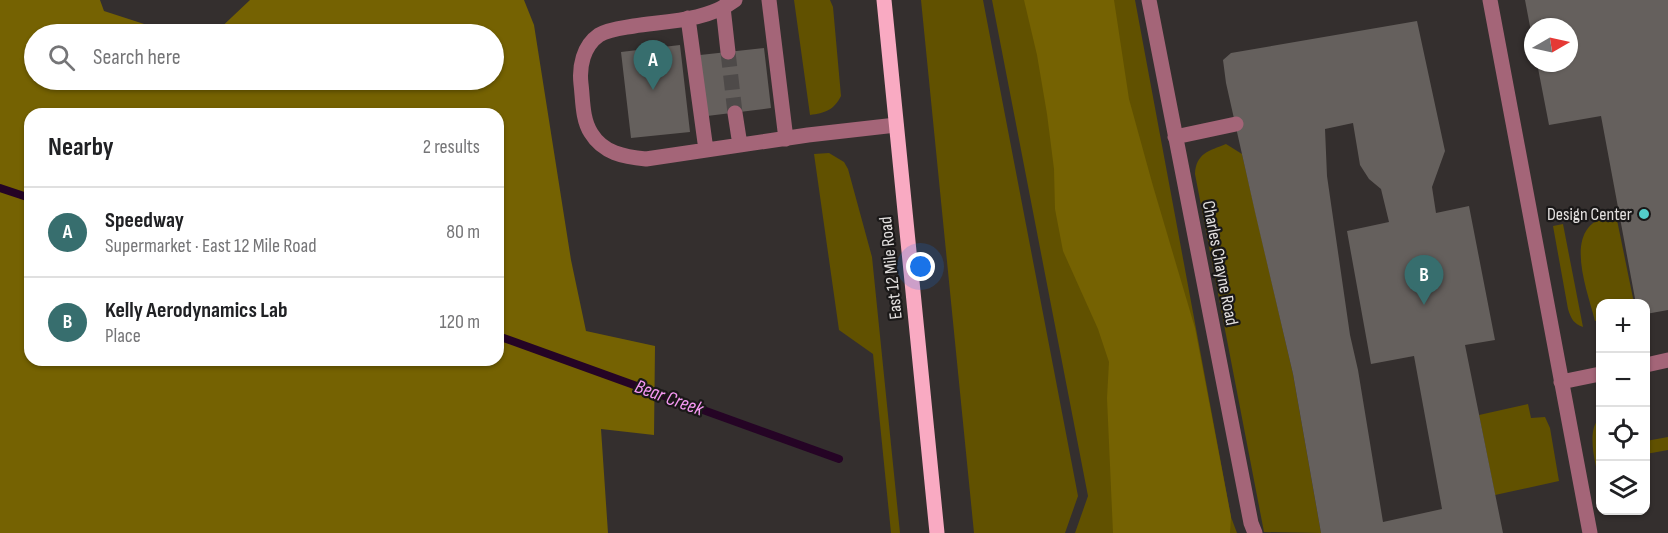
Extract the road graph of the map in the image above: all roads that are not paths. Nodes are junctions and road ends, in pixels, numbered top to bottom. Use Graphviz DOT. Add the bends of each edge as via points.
graph roads {
  1 [pos="769,0"];
  2 [pos="884,0"];
  3 [pos="1149,0"];
  4 [pos="1490,0"];
  5 [pos="729,3"];
  6 [pos="688,18"];
  7 [pos="728,52"];
  8 [pos="735,113"];
  9 [pos="1236,124"];
  10 [pos="896,125"];
  11 [pos="1175,136"];
  12 [pos="786,139"];
  13 [pos="740,145"];
  14 [pos="706,150"];
  15 [pos="1668,360"];
  16 [pos="1650,364"];
  17 [pos="1596,376"];
  18 [pos="1561,382"];
  19 [pos="937,533"];
  20 [pos="1255,533"];
  21 [pos="1590,533"];
  1 -- 12 [label="lane"];
  2 -- 10 [label="main road, East 12 Mile Road"];
  3 -- 11 [label="lane, Charles Chayne Road"];
  4 -- 18 [label="lane"];
  5 -- 6 [label="lane"];
  5 -- 7 [label="lane"];
  6 -- 14 [label="lane"];
  6 -- 14 [label="lane" via="616,29 598,36 584,52 580,74 584,115 602,148 626,157 646,159"];
  8 -- 13 [label="lane"];
  9 -- 11 [label="lane"];
  10 -- 12 [label="lane"];
  10 -- 19 [label="main road, East 12 Mile Road"];
  11 -- 20 [label="lane, Charles Chayne Road"];
  12 -- 13 [label="lane"];
  13 -- 14 [label="lane"];
  15 -- 16 [label="lane"];
  17 -- 18 [label="lane"];
  18 -- 21 [label="lane"];
}
